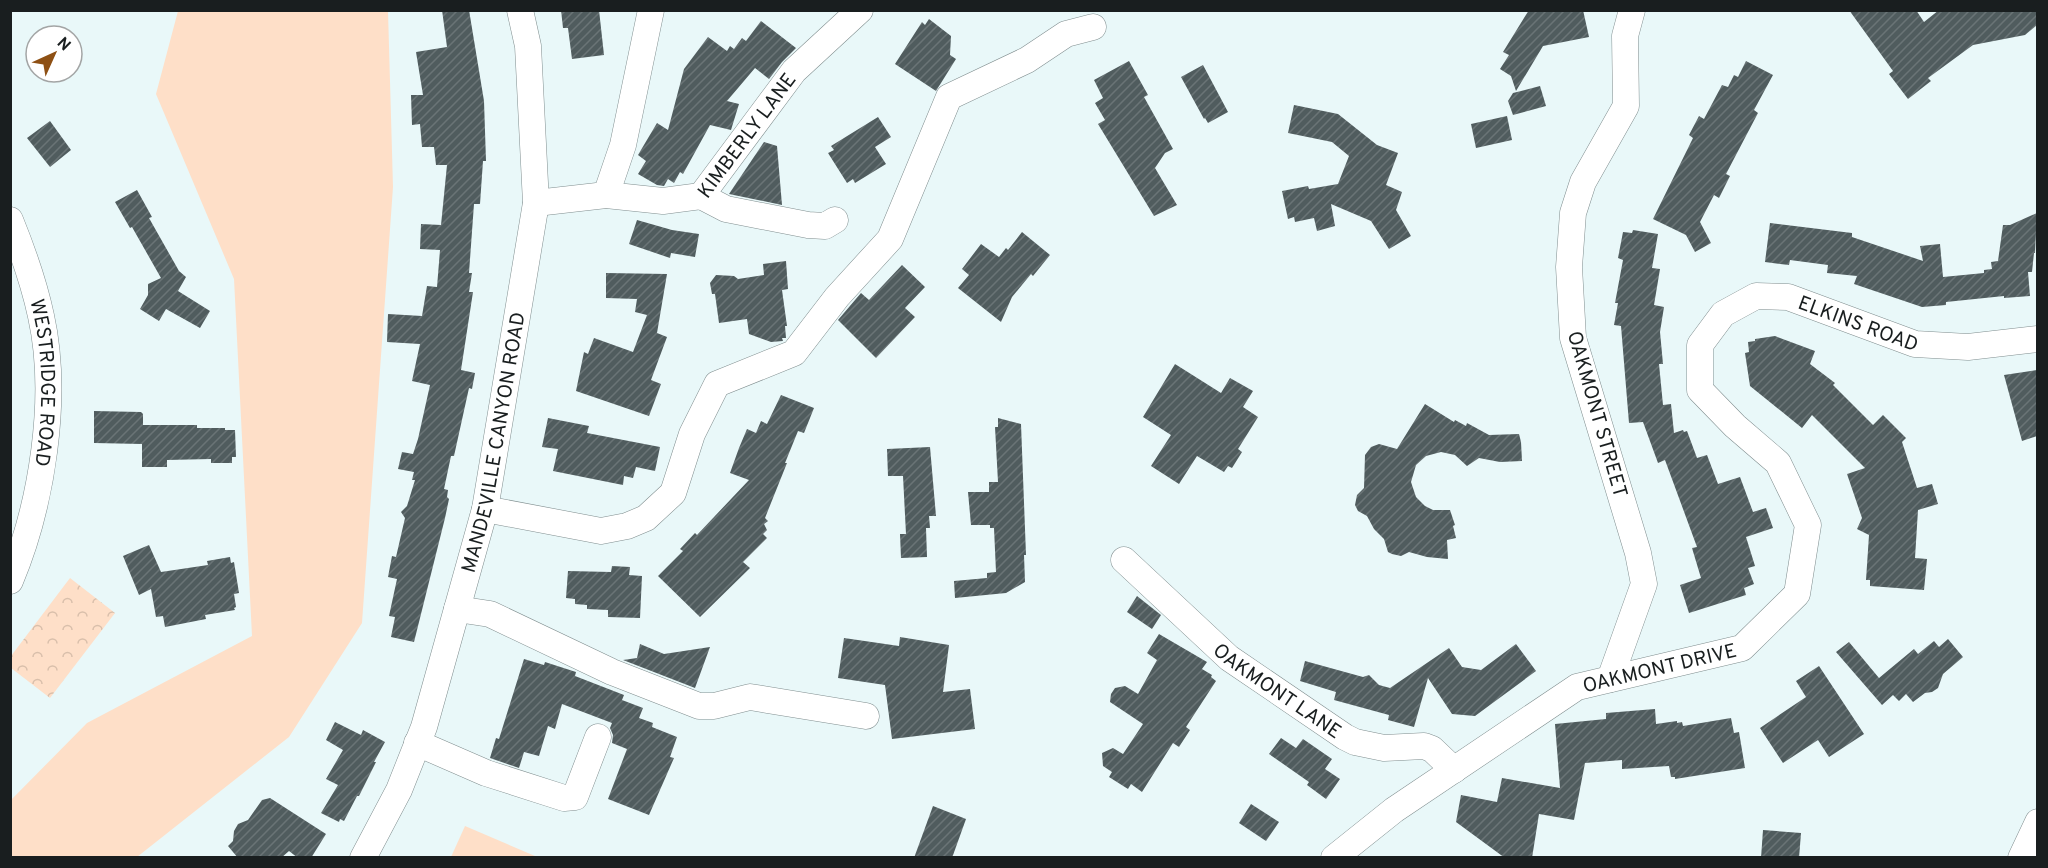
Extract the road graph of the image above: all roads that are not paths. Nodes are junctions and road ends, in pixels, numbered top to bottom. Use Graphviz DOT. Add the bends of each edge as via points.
graph roads {
  1 [pos="520,10"];
  2 [pos="651,10"];
  3 [pos="860,10"];
  4 [pos="1632,10"];
  5 [pos="1093,27"];
  6 [pos="606,195"];
  7 [pos="700,196"];
  8 [pos="536,203"];
  9 [pos="10,220"];
  10 [pos="835,220"];
  11 [pos="2037,339"];
  12 [pos="1700,345"];
  13 [pos="485,509"];
  14 [pos="1124,560"];
  15 [pos="10,581"];
  16 [pos="457,609"];
  17 [pos="1610,679"];
  18 [pos="866,716"];
  19 [pos="598,737"];
  20 [pos="417,743"];
  21 [pos="1454,770"];
  22 [pos="2037,822"];
  23 [pos="370,855"];
  24 [pos="1334,858"];
  25 [pos="2021,858"];
  1 -- 8 [label="street, MANDEVILLE CANYON ROAD" via="528,46"];
  2 -- 6 [label="street" via="622,145"];
  3 -- 7 [label="street, KIMBERLY LANE" via="794,71"];
  4 -- 17 [label="street, OAKMONT STREET" via="1625,36 1626,106 1583,182 1573,213 1569,267 1573,338 1644,584"];
  5 -- 13 [label="street" via="1066,34 1027,60 949,97 890,239 837,297 794,353 717,384 692,434 673,493 646,518 601,531"];
  6 -- 7 [label="street, KIMBERLY LANE" via="663,201"];
  6 -- 8 [label="street, KIMBERLY LANE"];
  7 -- 10 [label="street" via="726,209 777,220 825,226"];
  8 -- 13 [label="street, MANDEVILLE CANYON ROAD"];
  9 -- 15 [label="street, WESTRIDGE ROAD" via="42,318 48,374 45,442 36,499"];
  11 -- 12 [label="street, ELKINS ROAD" via="1968,347 1915,344 1788,297 1756,296 1724,314"];
  12 -- 17 [label="street, OAKMONT DRIVE" via="1700,390 1778,463 1808,525 1797,594 1742,648"];
  13 -- 16 [label="street, MANDEVILLE CANYON ROAD"];
  14 -- 21 [label="street, OAKMONT LANE" via="1229,658 1345,737 1384,748 1424,746"];
  16 -- 18 [label="street" via="490,614 612,672 699,706 750,697"];
  16 -- 20 [label="street, MANDEVILLE CANYON ROAD"];
  17 -- 21 [label="street, OAKMONT DRIVE" via="1577,687"];
  19 -- 20 [label="street" via="575,797 564,798 486,773"];
  20 -- 23 [label="street, MANDEVILLE CANYON ROAD"];
  21 -- 24 [label="street, OAKMONT DRIVE" via="1394,810"];
  22 -- 25 [label="street"];
}
